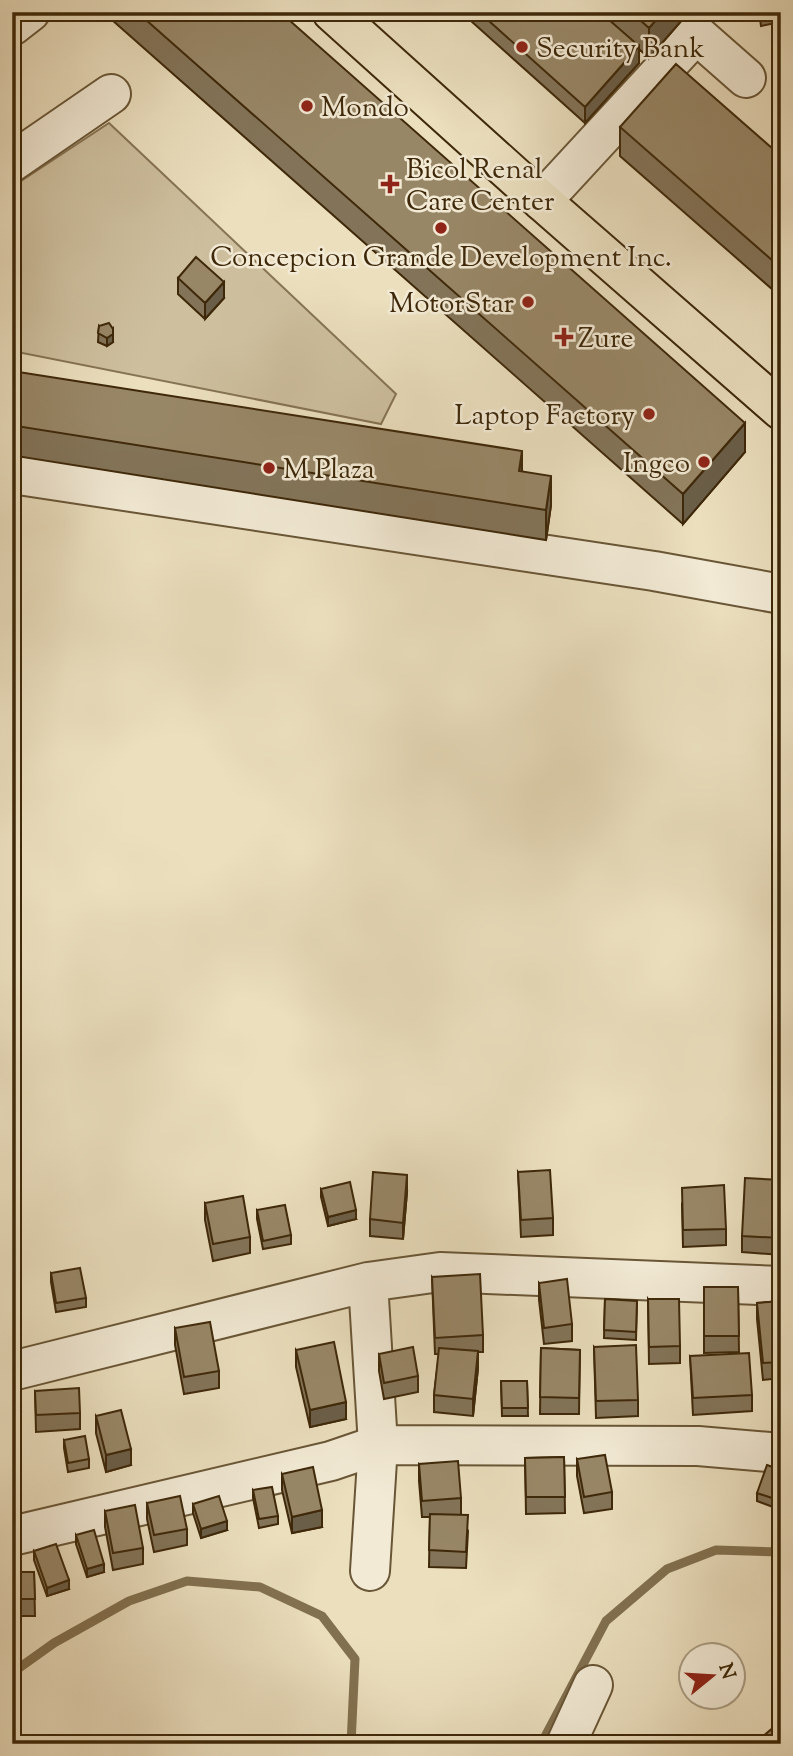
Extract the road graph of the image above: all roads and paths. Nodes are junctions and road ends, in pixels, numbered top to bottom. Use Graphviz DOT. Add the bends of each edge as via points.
graph roads {
  1 [pos="30,12"];
  2 [pos="332,12"];
  3 [pos="12,26"];
  4 [pos="746,78"];
  5 [pos="111,94"];
  6 [pos="12,162"];
  7 [pos="542,201"];
  8 [pos="781,410"];
  9 [pos="12,474"];
  10 [pos="781,594"];
  11 [pos="368,1282"];
  12 [pos="781,1286"];
  13 [pos="12,1371"];
  14 [pos="378,1446"];
  15 [pos="781,1453"];
  16 [pos="12,1536"];
  17 [pos="370,1571"];
  18 [pos="593,1685"];
  19 [pos="566,1744"];
  1 -- 3 [label="street"];
  2 -- 7 [label="main road"];
  4 -- 7 [label="street" via="696,34"];
  5 -- 6 [label="street"];
  7 -- 8 [label="main road"];
  9 -- 10 [label="street" via="654,570"];
  11 -- 12 [label="street" via="440,1272"];
  11 -- 13 [label="street"];
  11 -- 14 [label="street"];
  14 -- 15 [label="street" via="698,1446"];
  14 -- 16 [label="street"];
  14 -- 17 [label="street"];
  18 -- 19 [label="street"];
}
